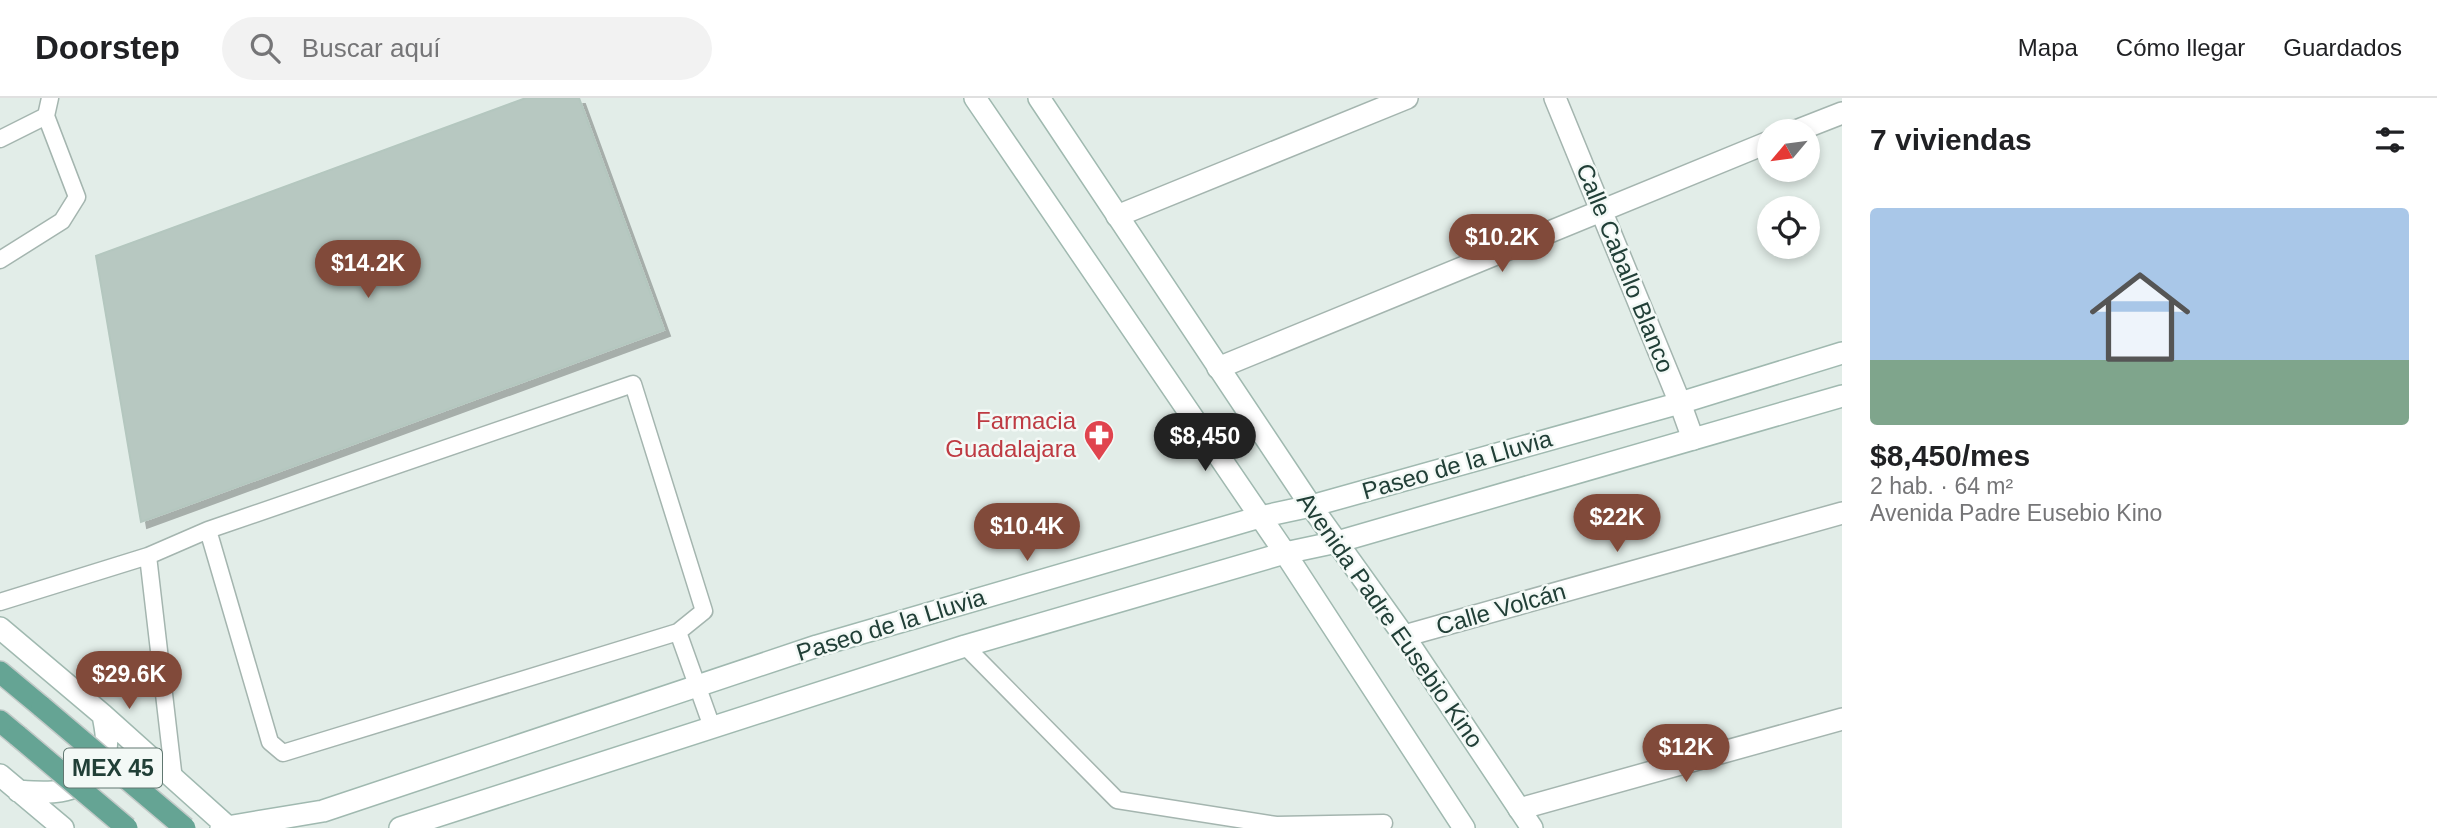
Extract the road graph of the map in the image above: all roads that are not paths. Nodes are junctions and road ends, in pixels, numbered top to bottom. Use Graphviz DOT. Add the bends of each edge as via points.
graph roads {
  1 [pos="50,98"];
  2 [pos="975,98"];
  3 [pos="1039,98"];
  4 [pos="1407,98"];
  5 [pos="1555,98"];
  6 [pos="1842,113"];
  7 [pos="46,116"];
  8 [pos="1820,122"];
  9 [pos="0,139"];
  10 [pos="1757,147"];
  11 [pos="1601,211"];
  12 [pos="1117,216"];
  13 [pos="0,260"];
  14 [pos="1842,353"];
  15 [pos="1218,368"];
  16 [pos="1842,396"];
  17 [pos="1680,403"];
  18 [pos="1693,439"];
  19 [pos="1311,506"];
  20 [pos="1842,513"];
  21 [pos="1260,517"];
  22 [pos="208,530"];
  23 [pos="1338,542"];
  24 [pos="1285,553"];
  25 [pos="148,556"];
  26 [pos="0,603"];
  27 [pos="0,628"];
  28 [pos="678,632"];
  29 [pos="1404,636"];
  30 [pos="965,646"];
  31 [pos="0,672"];
  32 [pos="698,686"];
  33 [pos="103,715"];
  34 [pos="1842,719"];
  35 [pos="0,721"];
  36 [pos="712,727"];
  37 [pos="0,775"];
  38 [pos="174,780"];
  39 [pos="18,791"];
  40 [pos="1520,809"];
  41 [pos="1384,823"];
  42 [pos="1276,826"];
  43 [pos="63,828"];
  44 [pos="127,828"];
  45 [pos="185,828"];
  46 [pos="226,828"];
  47 [pos="400,828"];
  48 [pos="1464,828"];
  49 [pos="1532,828"];
  1 -- 7 [label="lane"];
  2 -- 21 [label="street, Avenida Padre Eusebio Kino"];
  3 -- 12 [label="street, Avenida Padre Eusebio Kino"];
  4 -- 12 [label="street"];
  5 -- 11 [label="street, Calle Caballo Blanco"];
  6 -- 8 [label="street"];
  7 -- 9 [label="lane"];
  7 -- 13 [label="lane" via="77,198 62,220"];
  10 -- 11 [label="street"];
  11 -- 15 [label="street"];
  11 -- 17 [label="street, Calle Caballo Blanco"];
  12 -- 15 [label="street, Avenida Padre Eusebio Kino"];
  14 -- 17 [label="street, Paseo de la Lluvia"];
  15 -- 19 [label="street, Avenida Padre Eusebio Kino"];
  16 -- 18 [label="street, Paseo de la Lluvia"];
  17 -- 18 [label="street, Calle Caballo Blanco"];
  17 -- 19 [label="street, Paseo de la Lluvia"];
  18 -- 23 [label="street, Paseo de la Lluvia"];
  19 -- 21 [label="street, Paseo de la Lluvia"];
  19 -- 23 [label="street, Avenida Padre Eusebio Kino"];
  20 -- 29 [label="street, Calle Volcán"];
  21 -- 24 [label="street, Avenida Padre Eusebio Kino"];
  21 -- 32 [label="street, Paseo de la Lluvia" via="817,646"];
  22 -- 25 [label="lane"];
  22 -- 28 [label="lane" via="270,742 283,753"];
  22 -- 28 [label="lane" via="633,384 704,611"];
  23 -- 24 [label="street, Paseo de la Lluvia"];
  23 -- 29 [label="street, Avenida Padre Eusebio Kino"];
  24 -- 30 [label="street, Paseo de la Lluvia"];
  24 -- 48 [label="street, Avenida Padre Eusebio Kino"];
  25 -- 26 [label="lane"];
  25 -- 38 [label="lane"];
  27 -- 33 [label="street"];
  28 -- 32 [label="lane"];
  29 -- 40 [label="street, Avenida Padre Eusebio Kino"];
  30 -- 36 [label="street, Paseo de la Lluvia"];
  30 -- 42 [label="lane" via="1117,800"];
  31 -- 45 [label="main road, MEX 45, bridge"];
  32 -- 36 [label="lane"];
  32 -- 46 [label="street, Paseo de la Lluvia" via="323,811"];
  33 -- 38 [label="street"];
  33 -- 39 [label="street" via="106,754 88,780 50,793"];
  34 -- 40 [label="street"];
  35 -- 44 [label="main road, MEX 45, bridge"];
  36 -- 47 [label="street, Paseo de la Lluvia"];
  37 -- 39 [label="street"];
  38 -- 46 [label="street"];
  39 -- 43 [label="street"];
  40 -- 49 [label="street, Avenida Padre Eusebio Kino"];
  41 -- 42 [label="lane"];
}
